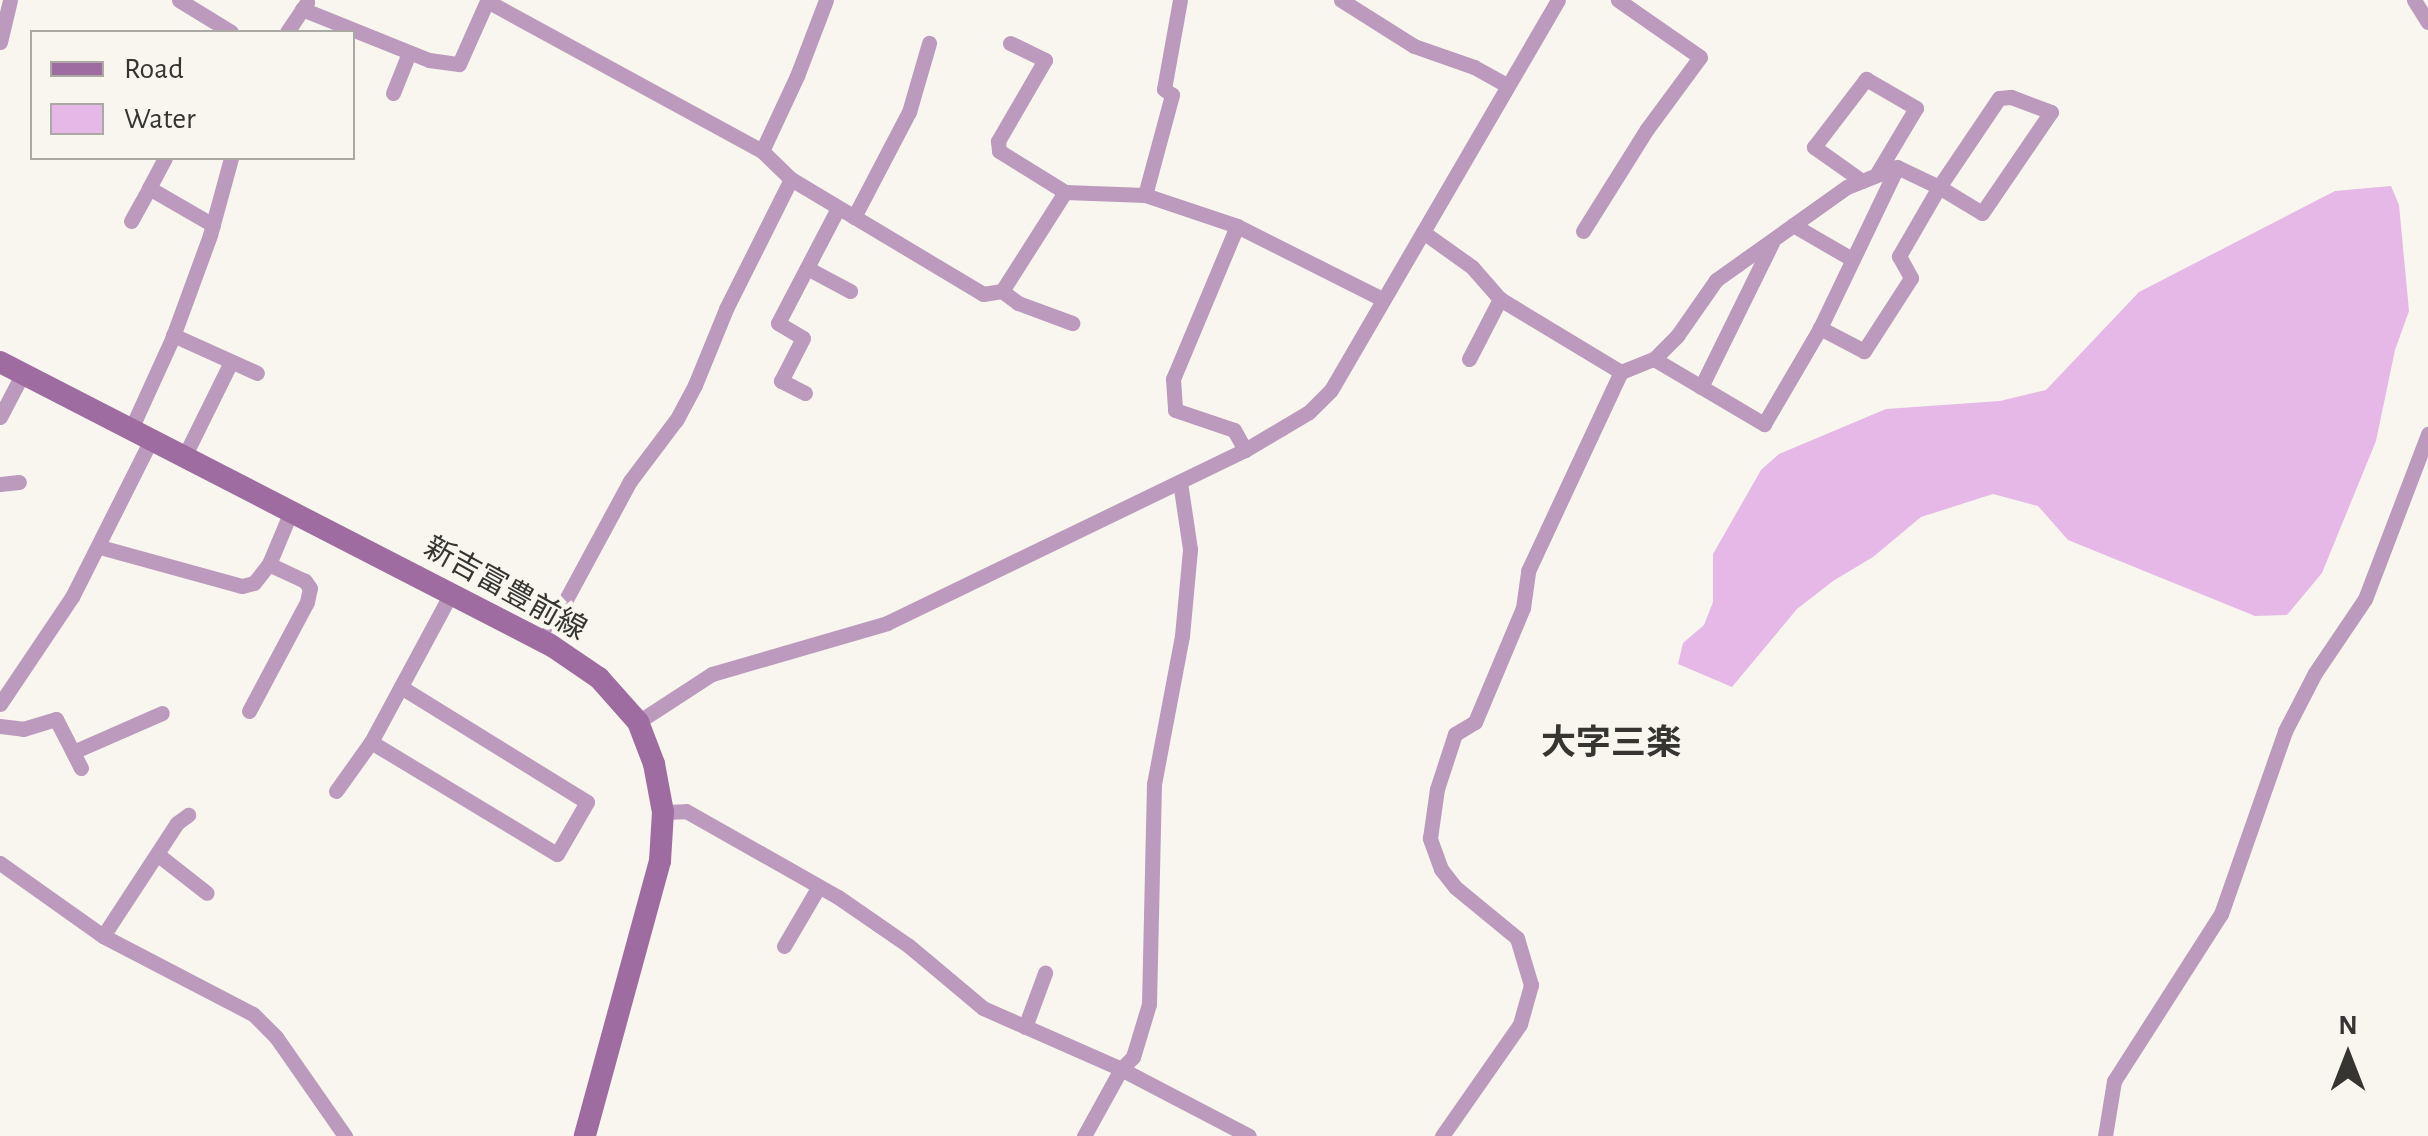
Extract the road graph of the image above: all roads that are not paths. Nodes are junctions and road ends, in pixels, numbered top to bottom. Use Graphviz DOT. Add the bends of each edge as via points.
graph roads {
  1 [pos="10,0"];
  2 [pos="179,0"];
  3 [pos="287,0"];
  4 [pos="826,0"];
  5 [pos="1180,0"];
  6 [pos="1341,0"];
  7 [pos="1558,0"];
  8 [pos="1618,0"];
  9 [pos="2414,0"];
  10 [pos="303,8"];
  11 [pos="2428,22"];
  12 [pos="228,30"];
  13 [pos="288,30"];
  14 [pos="0,42"];
  15 [pos="1010,42"];
  16 [pos="929,44"];
  17 [pos="409,52"];
  18 [pos="1508,86"];
  19 [pos="394,93"];
  20 [pos="762,151"];
  21 [pos="163,160"];
  22 [pos="230,160"];
  23 [pos="1897,167"];
  24 [pos="1869,178"];
  25 [pos="792,179"];
  26 [pos="1939,187"];
  27 [pos="149,188"];
  28 [pos="1065,192"];
  29 [pos="1144,195"];
  30 [pos="838,208"];
  31 [pos="854,217"];
  32 [pos="131,221"];
  33 [pos="213,225"];
  34 [pos="1238,226"];
  35 [pos="1793,226"];
  36 [pos="1583,231"];
  37 [pos="1423,232"];
  38 [pos="1772,242"];
  39 [pos="1850,258"];
  40 [pos="807,268"];
  41 [pos="850,291"];
  42 [pos="1002,291"];
  43 [pos="1382,299"];
  44 [pos="1500,299"];
  45 [pos="1072,323"];
  46 [pos="1820,328"];
  47 [pos="173,335"];
  48 [pos="1469,359"];
  49 [pos="1654,359"];
  50 [pos="0,362"];
  51 [pos="232,362"];
  52 [pos="1621,372"];
  53 [pos="24,373"];
  54 [pos="257,373"];
  55 [pos="1702,387"];
  56 [pos="805,393"];
  57 [pos="0,417"];
  58 [pos="142,433"];
  59 [pos="2428,434"];
  60 [pos="1245,450"];
  61 [pos="186,455"];
  62 [pos="19,482"];
  63 [pos="1180,482"];
  64 [pos="0,484"];
  65 [pos="292,510"];
  66 [pos="100,547"];
  67 [pos="269,564"];
  68 [pos="450,595"];
  69 [pos="543,642"];
  70 [pos="401,687"];
  71 [pos="0,704"];
  72 [pos="249,711"];
  73 [pos="162,713"];
  74 [pos="638,722"];
  75 [pos="0,726"];
  76 [pos="371,742"];
  77 [pos="73,752"];
  78 [pos="81,768"];
  79 [pos="336,791"];
  80 [pos="663,812"];
  81 [pos="188,816"];
  82 [pos="157,854"];
  83 [pos="0,863"];
  84 [pos="819,886"];
  85 [pos="207,892"];
  86 [pos="103,936"];
  87 [pos="784,946"];
  88 [pos="1045,973"];
  89 [pos="1026,1027"];
  90 [pos="1121,1068"];
  91 [pos="345,1136"];
  92 [pos="584,1136"];
  93 [pos="1084,1136"];
  94 [pos="1248,1136"];
  95 [pos="1442,1136"];
  96 [pos="2105,1136"];
  1 -- 14 [label="street"];
  2 -- 12 [label="street"];
  3 -- 10 [label="street"];
  4 -- 20 [label="street"];
  5 -- 29 [label="street" via="1164,88 1172,95"];
  6 -- 18 [label="street" via="1414,46"];
  7 -- 18 [label="street"];
  8 -- 36 [label="street" via="1700,57"];
  9 -- 11 [label="street"];
  10 -- 13 [label="street"];
  10 -- 17 [label="street"];
  15 -- 28 [label="street" via="1045,60 998,141 999,151"];
  16 -- 31 [label="street" via="909,112"];
  17 -- 19 [label="street"];
  17 -- 20 [label="street" via="459,64 487,2"];
  18 -- 37 [label="street"];
  20 -- 25 [label="street"];
  21 -- 27 [label="street"];
  22 -- 33 [label="street"];
  23 -- 24 [label="street"];
  23 -- 26 [label="street"];
  23 -- 39 [label="street"];
  24 -- 24 [label="street" via="1916,108 1866,80 1814,147"];
  24 -- 35 [label="street"];
  25 -- 30 [label="street"];
  25 -- 69 [label="street" via="696,385 630,481"];
  26 -- 26 [label="street" via="1999,98 2052,112 1982,213"];
  26 -- 46 [label="street" via="1899,256 1911,278 1864,351"];
  27 -- 32 [label="street"];
  27 -- 33 [label="street"];
  28 -- 29 [label="street"];
  28 -- 42 [label="street"];
  29 -- 34 [label="street"];
  30 -- 31 [label="street"];
  30 -- 40 [label="street"];
  31 -- 42 [label="street" via="983,294"];
  33 -- 47 [label="street"];
  34 -- 43 [label="street"];
  34 -- 60 [label="street" via="1173,380 1175,410 1234,430"];
  35 -- 38 [label="street"];
  35 -- 39 [label="street"];
  37 -- 43 [label="street"];
  37 -- 44 [label="street" via="1472,267"];
  38 -- 49 [label="street" via="1716,280"];
  38 -- 55 [label="street"];
  39 -- 46 [label="street"];
  40 -- 41 [label="street"];
  40 -- 56 [label="street" via="778,323 803,338 781,380"];
  42 -- 45 [label="street"];
  43 -- 60 [label="street" via="1331,390 1309,412"];
  44 -- 48 [label="street"];
  44 -- 52 [label="street"];
  46 -- 55 [label="street" via="1764,424"];
  47 -- 51 [label="street"];
  47 -- 58 [label="street"];
  49 -- 52 [label="street"];
  49 -- 55 [label="street"];
  50 -- 53 [label="main road, 新吉富豊前線"];
  51 -- 54 [label="street"];
  51 -- 61 [label="street"];
  52 -- 95 [label="street" via="1528,571 1523,608 1475,722 1454,734 1437,790 1430,838 1441,869 1517,938 1531,985 1520,1024"];
  53 -- 57 [label="street"];
  53 -- 58 [label="main road, 新吉富豊前線"];
  58 -- 61 [label="main road, 新吉富豊前線"];
  58 -- 66 [label="street"];
  59 -- 96 [label="street" via="2366,599 2314,673 2285,732 2221,914 2114,1081"];
  60 -- 63 [label="street"];
  61 -- 65 [label="main road, 新吉富豊前線"];
  62 -- 64 [label="street"];
  63 -- 74 [label="street" via="887,622 712,674"];
  63 -- 90 [label="street" via="1190,549 1182,636 1154,784 1149,1004 1133,1057"];
  65 -- 67 [label="street"];
  65 -- 68 [label="main road, 新吉富豊前線"];
  66 -- 67 [label="street" via="242,586 254,583"];
  66 -- 71 [label="street"];
  67 -- 72 [label="street" via="310,588"];
  68 -- 69 [label="main road, 新吉富豊前線"];
  68 -- 70 [label="street"];
  69 -- 74 [label="main road, 新吉富豊前線" via="599,678"];
  70 -- 76 [label="street"];
  70 -- 76 [label="street" via="587,802 556,854"];
  73 -- 77 [label="street"];
  74 -- 80 [label="main road, 新吉富豊前線"];
  75 -- 77 [label="street" via="23,729 56,719"];
  76 -- 79 [label="street"];
  77 -- 78 [label="street"];
  80 -- 84 [label="street" via="686,810"];
  80 -- 92 [label="main road, 新吉富豊前線" via="660,861"];
  81 -- 82 [label="street"];
  82 -- 85 [label="street"];
  82 -- 86 [label="street"];
  83 -- 86 [label="street"];
  84 -- 87 [label="street"];
  84 -- 89 [label="street" via="909,946 983,1008"];
  86 -- 91 [label="street" via="253,1014"];
  88 -- 89 [label="street"];
  89 -- 90 [label="street"];
  90 -- 93 [label="street"];
  90 -- 94 [label="street"];
}
